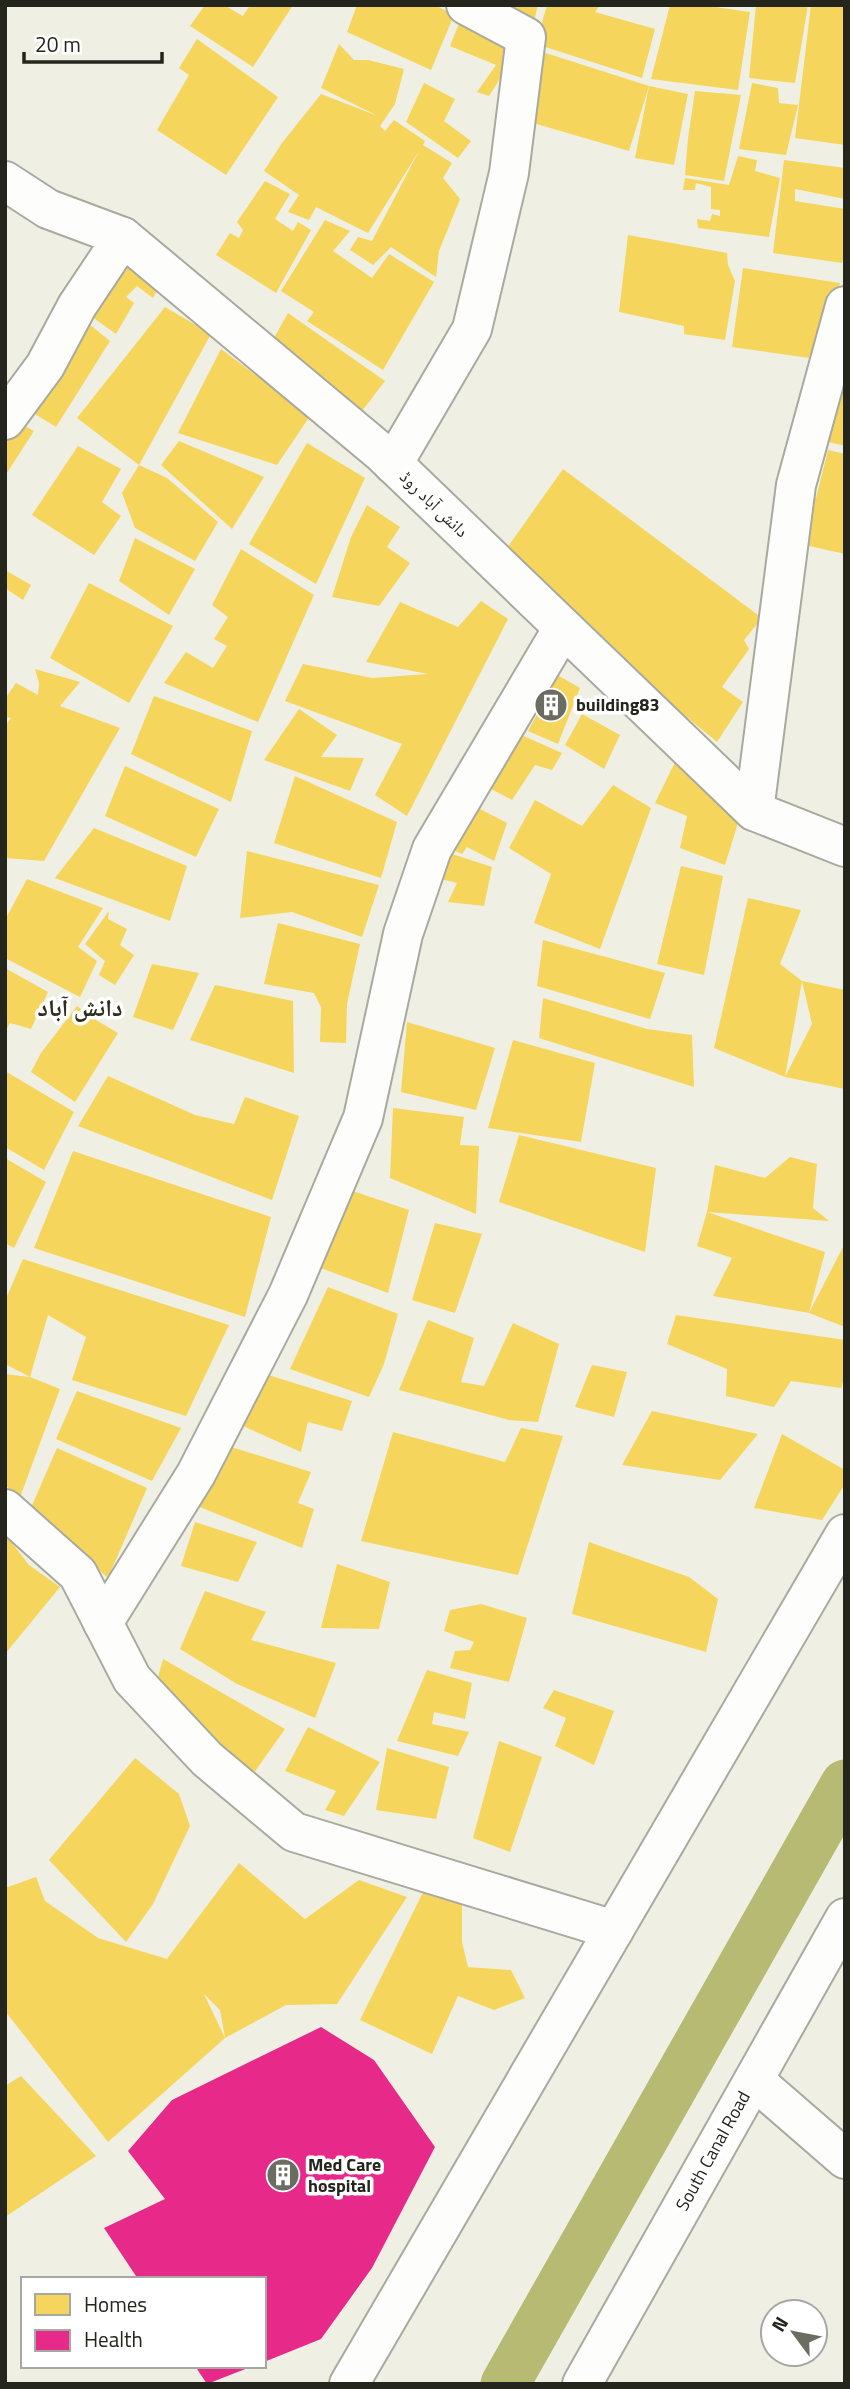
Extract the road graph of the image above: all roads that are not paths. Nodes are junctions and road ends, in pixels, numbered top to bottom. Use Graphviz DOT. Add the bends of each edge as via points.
graph roads {
  1 [pos="466,5"];
  2 [pos="5,181"];
  3 [pos="123,237"];
  4 [pos="845,306"];
  5 [pos="5,420"];
  6 [pos="393,464"];
  7 [pos="563,628"];
  8 [pos="754,811"];
  9 [pos="845,847"];
  10 [pos="5,1509"];
  11 [pos="845,1534"];
  12 [pos="103,1623"];
  13 [pos="845,1918"];
  14 [pos="614,1930"];
  15 [pos="754,2080"];
  16 [pos="845,2159"];
  17 [pos="349,2384"];
  18 [pos="582,2384"];
  1 -- 6 [label="street" via="526,37 509,173 472,329"];
  2 -- 3 [label="street, دانش آباد روڈ" via="48,209"];
  3 -- 5 [label="street" via="77,306 45,366"];
  3 -- 6 [label="street, دانش آباد روڈ"];
  4 -- 8 [label="street" via="796,485"];
  6 -- 7 [label="street, دانش آباد روڈ"];
  7 -- 8 [label="street, دانش آباد روڈ"];
  7 -- 12 [label="street" via="432,849 403,934 363,1118 288,1295 196,1474"];
  8 -- 9 [label="street, دانش آباد روڈ"];
  10 -- 12 [label="street" via="78,1574"];
  11 -- 14 [label="street"];
  12 -- 14 [label="street" via="132,1679 207,1759 295,1832"];
  13 -- 15 [label="street, South Canal Road"];
  14 -- 17 [label="street"];
  15 -- 16 [label="street"];
  15 -- 18 [label="street, South Canal Road"];
}
